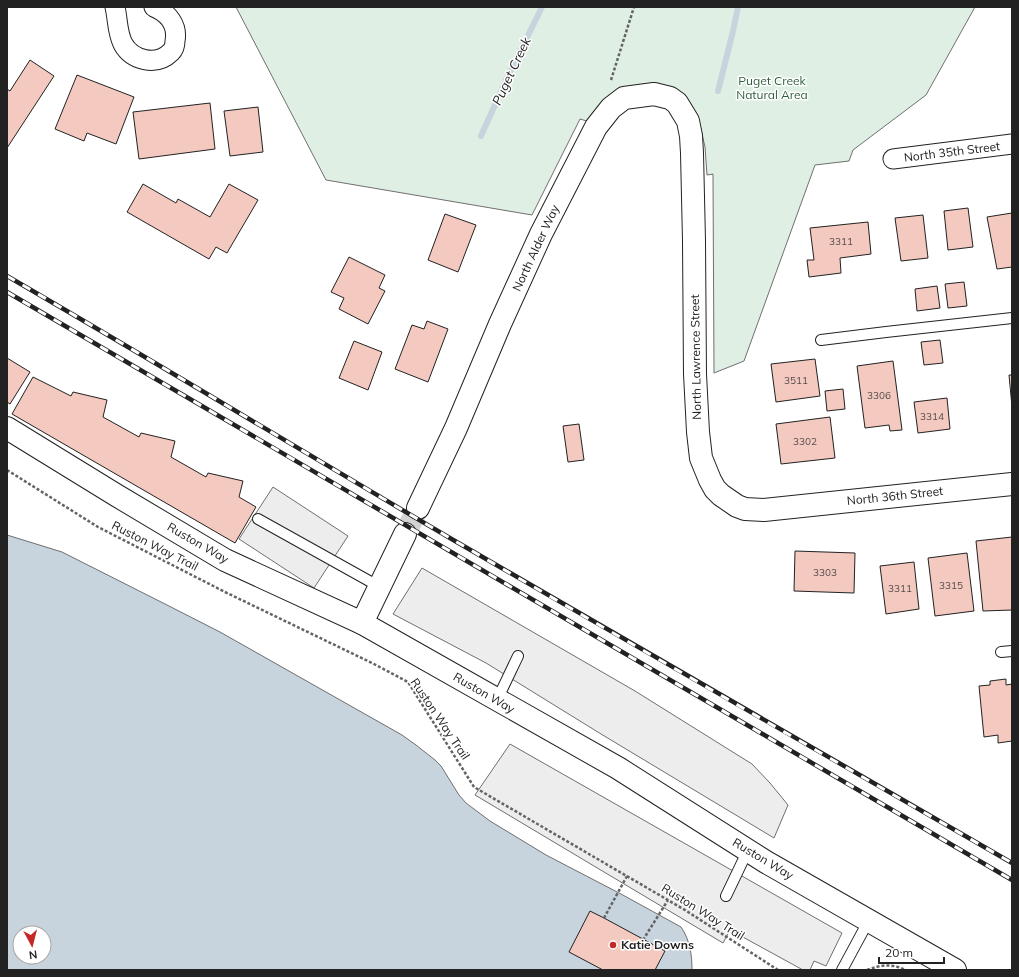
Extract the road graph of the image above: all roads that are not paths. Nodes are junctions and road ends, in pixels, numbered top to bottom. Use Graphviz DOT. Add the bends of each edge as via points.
graph roads {
  1 [pos="115,7"];
  2 [pos="124,7"];
  3 [pos="154,7"];
  4 [pos="1012,144"];
  5 [pos="692,153"];
  6 [pos="892,159"];
  7 [pos="1012,318"];
  8 [pos="821,340"];
  9 [pos="7,428"];
  10 [pos="1012,484"];
  11 [pos="418,508"];
  12 [pos="778,509"];
  13 [pos="258,519"];
  14 [pos="405,534"];
  15 [pos="380,587"];
  16 [pos="362,623"];
  17 [pos="1012,651"];
  18 [pos="1001,652"];
  19 [pos="518,656"];
  20 [pos="497,700"];
  21 [pos="748,850"];
  22 [pos="726,896"];
  23 [pos="869,920"];
  24 [pos="842,970"];
  25 [pos="955,970"];
  1 -- 2 [label="street"];
  1 -- 3 [label="street" via="119,33 124,45 132,54 149,60 162,58 171,52 176,38 169,17"];
  4 -- 6 [label="street, North 35th Street"];
  5 -- 11 [label="street, North Alder Way" via="688,121 677,103 670,98 654,94 624,98 611,108 596,127 541,234"];
  5 -- 12 [label="street, North Lawrence Street" via="695,374 702,458 706,472 721,496 745,509"];
  7 -- 8 [label="lane"];
  9 -- 16 [label="street, Ruston Way" via="225,560"];
  10 -- 12 [label="street, North 36th Street"];
  13 -- 15 [label="lane"];
  14 -- 15 [label="street"];
  15 -- 16 [label="street"];
  16 -- 20 [label="street, Ruston Way"];
  17 -- 18 [label="lane"];
  19 -- 20 [label="lane"];
  20 -- 21 [label="street, Ruston Way" via="618,768"];
  21 -- 22 [label="lane"];
  21 -- 23 [label="street, Ruston Way"];
  23 -- 24 [label="lane"];
  23 -- 25 [label="street, Ruston Way"];
}
